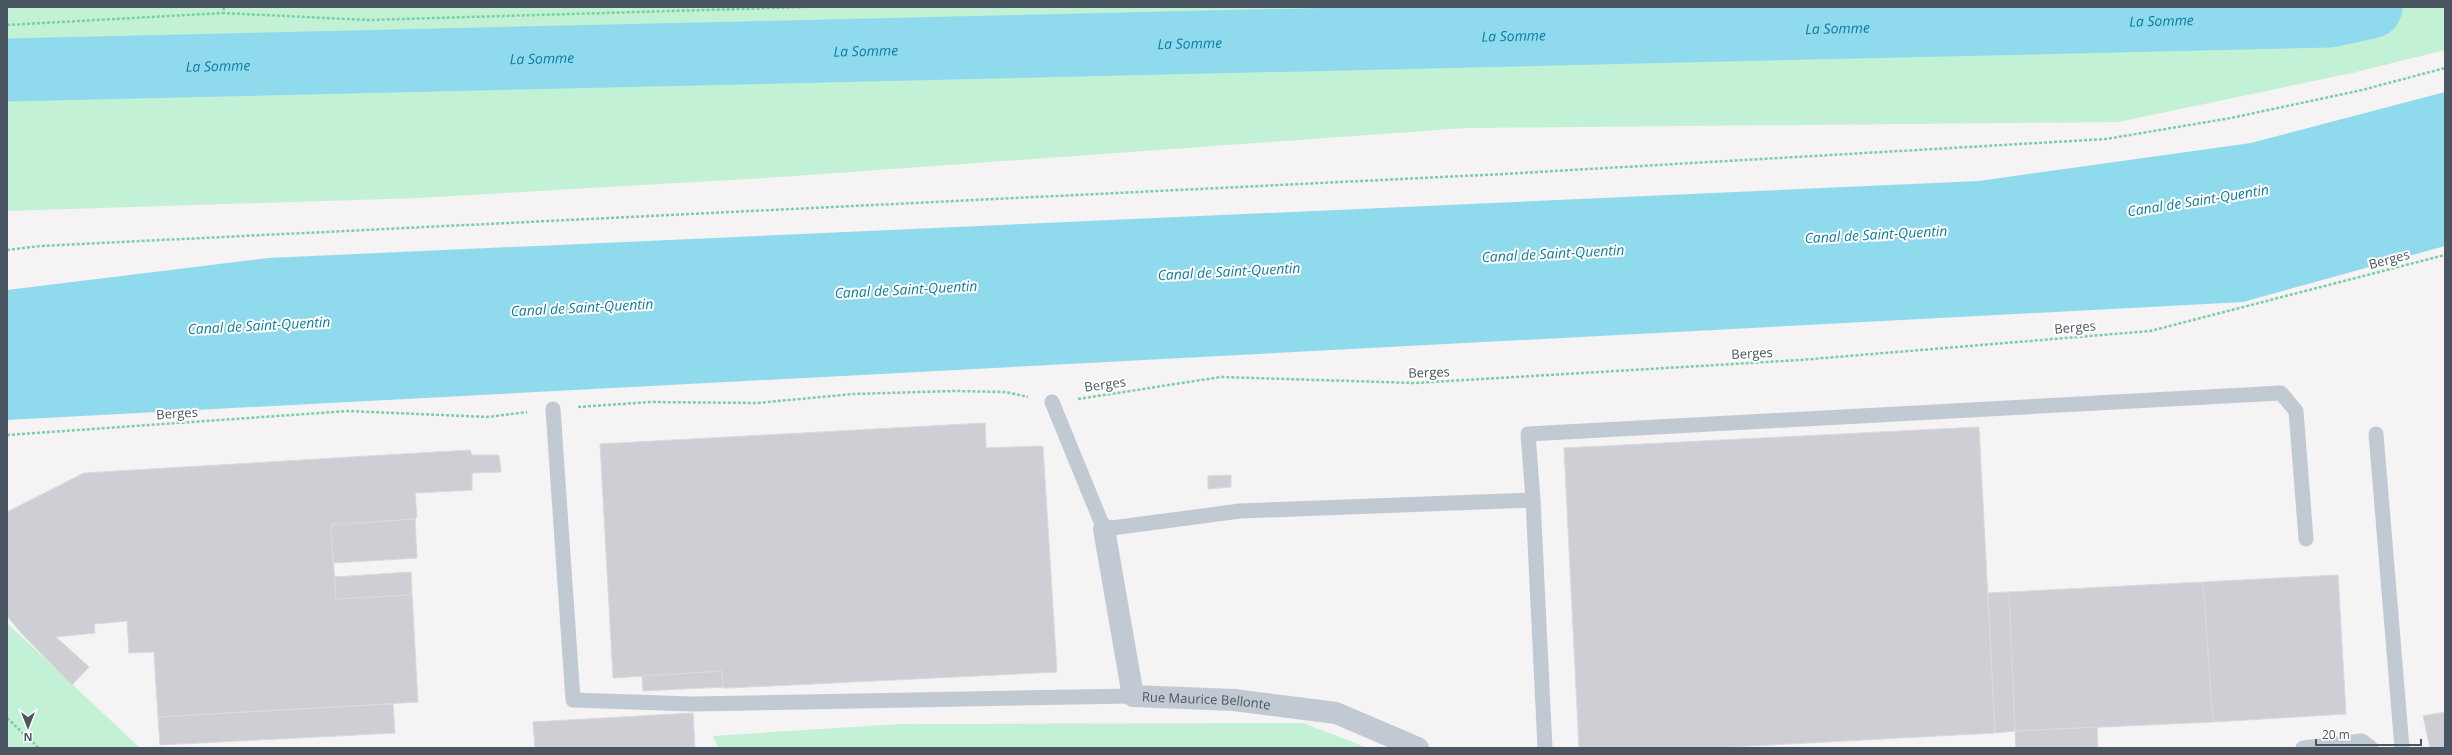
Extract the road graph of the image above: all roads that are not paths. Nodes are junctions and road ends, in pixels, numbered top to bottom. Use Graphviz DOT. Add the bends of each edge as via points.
graph roads {
  1 [pos="1052,402"];
  2 [pos="553,409"];
  3 [pos="2376,434"];
  4 [pos="1533,500"];
  5 [pos="1104,529"];
  6 [pos="2306,539"];
  7 [pos="1133,696"];
  8 [pos="1418,748"];
  9 [pos="1545,748"];
  10 [pos="2303,748"];
  11 [pos="2371,748"];
  12 [pos="2402,748"];
  1 -- 5 [label="lane"];
  2 -- 7 [label="lane" via="572,700 692,704"];
  3 -- 12 [label="lane"];
  4 -- 5 [label="lane" via="1240,511"];
  4 -- 6 [label="lane" via="1528,434 2282,393 2296,411"];
  4 -- 9 [label="lane"];
  5 -- 7 [label="street, Rue Maurice Bellonte"];
  7 -- 8 [label="street, Rue Maurice Bellonte" via="1234,700 1336,713"];
  10 -- 11 [label="lane" via="2362,741"];
}
